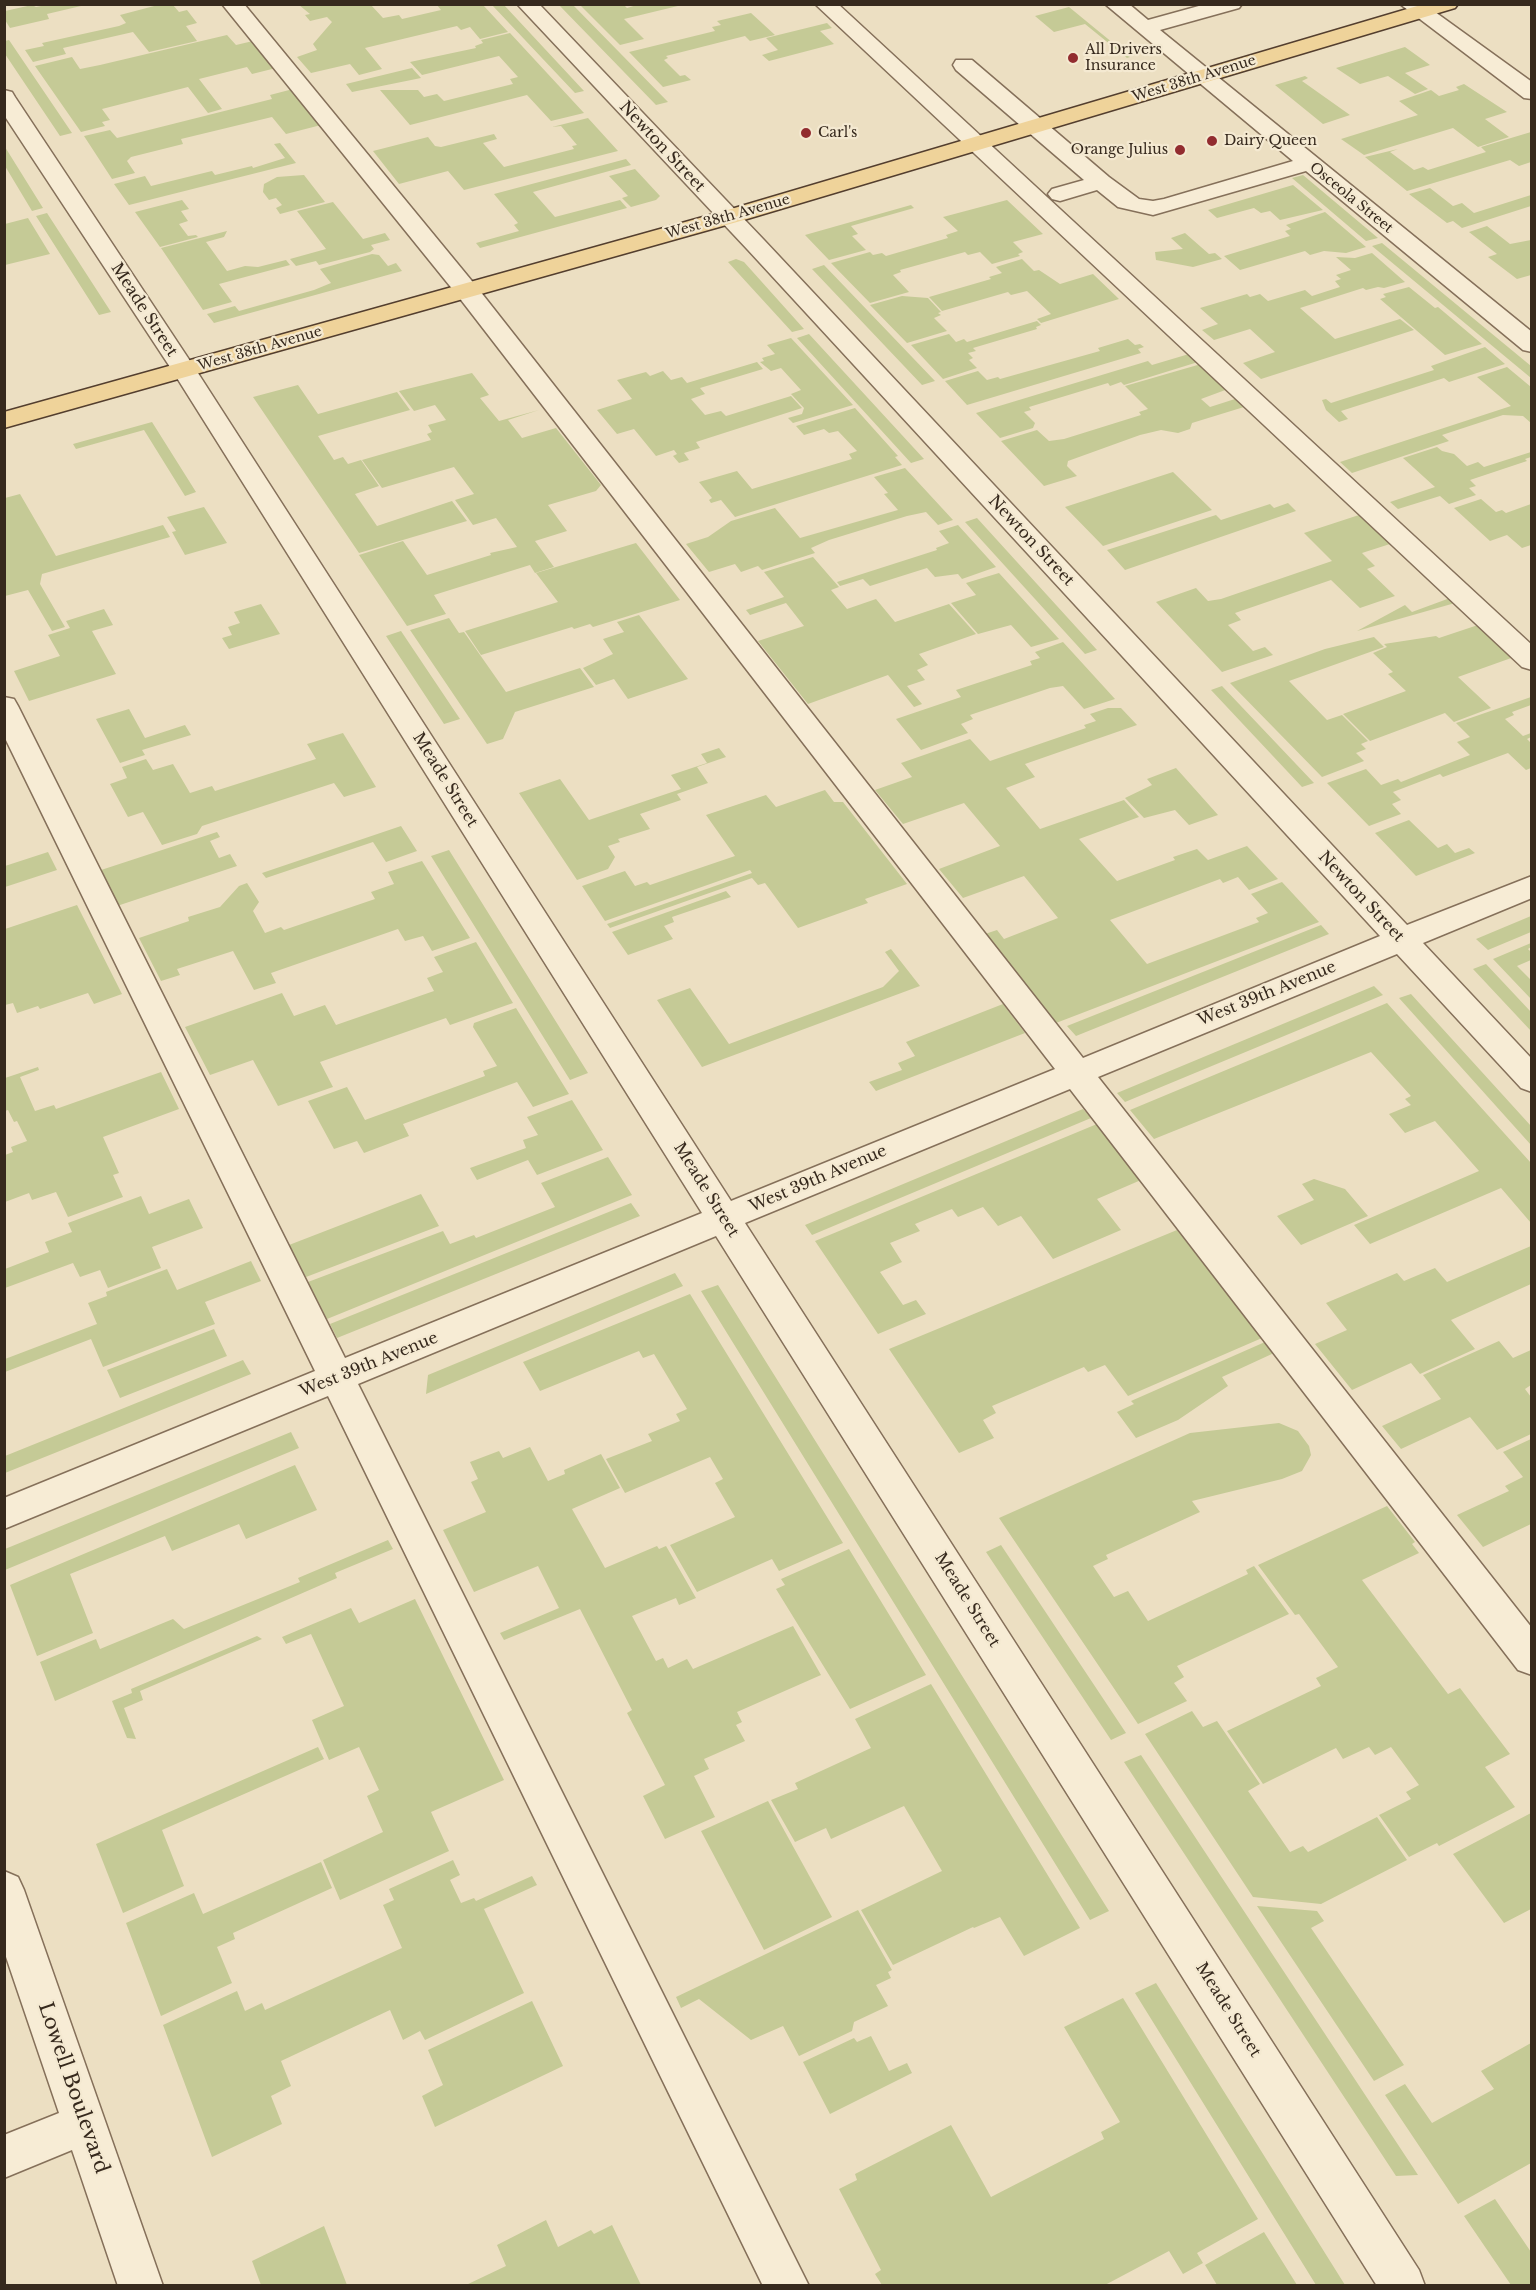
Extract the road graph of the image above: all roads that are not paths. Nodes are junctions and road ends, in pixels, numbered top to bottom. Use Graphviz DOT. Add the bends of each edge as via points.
graph roads {
  1 [pos="232,4"];
  2 [pos="527,4"];
  3 [pos="825,4"];
  4 [pos="1115,4"];
  5 [pos="1232,4"];
  6 [pos="1448,4"];
  7 [pos="1415,8"];
  8 [pos="1144,28"];
  9 [pos="964,64"];
  10 [pos="1203,77"];
  11 [pos="1532,93"];
  12 [pos="4,97"];
  13 [pos="1036,126"];
  14 [pos="977,144"];
  15 [pos="1310,163"];
  16 [pos="1101,182"];
  17 [pos="1060,194"];
  18 [pos="729,217"];
  19 [pos="467,291"];
  20 [pos="1532,345"];
  21 [pos="184,370"];
  22 [pos="4,420"];
  23 [pos="1532,661"];
  24 [pos="4,706"];
  25 [pos="1532,886"];
  26 [pos="1401,940"];
  27 [pos="1077,1073"];
  28 [pos="1532,1080"];
  29 [pos="724,1219"];
  30 [pos="337,1378"];
  31 [pos="4,1514"];
  32 [pos="1532,1658"];
  33 [pos="4,1890"];
  34 [pos="86,2123"];
  35 [pos="4,2157"];
  36 [pos="141,2286"];
  37 [pos="787,2286"];
  38 [pos="1403,2286"];
  1 -- 19 [label="street"];
  2 -- 18 [label="street, Newton Street"];
  3 -- 14 [label="street"];
  4 -- 8 [label="street, Osceola Street"];
  5 -- 8 [label="street"];
  6 -- 7 [label="main road, West 38th Avenue"];
  7 -- 10 [label="main road, West 38th Avenue"];
  7 -- 11 [label="street"];
  8 -- 10 [label="street, Osceola Street"];
  9 -- 13 [label="street"];
  10 -- 13 [label="main road, West 38th Avenue"];
  10 -- 15 [label="street, Osceola Street"];
  12 -- 21 [label="street, Meade Street"];
  13 -- 14 [label="main road, West 38th Avenue"];
  13 -- 16 [label="street"];
  14 -- 18 [label="main road, West 38th Avenue"];
  14 -- 23 [label="street"];
  15 -- 16 [label="street" via="1153,208 1126,202"];
  15 -- 20 [label="street, Osceola Street"];
  16 -- 17 [label="street"];
  18 -- 19 [label="main road, West 38th Avenue"];
  18 -- 26 [label="street, Newton Street"];
  19 -- 21 [label="main road, West 38th Avenue"];
  19 -- 27 [label="street"];
  21 -- 22 [label="main road, West 38th Avenue"];
  21 -- 29 [label="street, Meade Street"];
  24 -- 30 [label="street"];
  25 -- 26 [label="street, West 39th Avenue"];
  26 -- 27 [label="street, West 39th Avenue"];
  26 -- 28 [label="street, Newton Street"];
  27 -- 29 [label="street, West 39th Avenue"];
  27 -- 32 [label="street"];
  29 -- 30 [label="street, West 39th Avenue"];
  29 -- 38 [label="street, Meade Street"];
  30 -- 31 [label="street, West 39th Avenue"];
  30 -- 37 [label="street"];
  33 -- 34 [label="street, Lowell Boulevard"];
  34 -- 35 [label="street"];
  34 -- 36 [label="street, Lowell Boulevard"];
}
